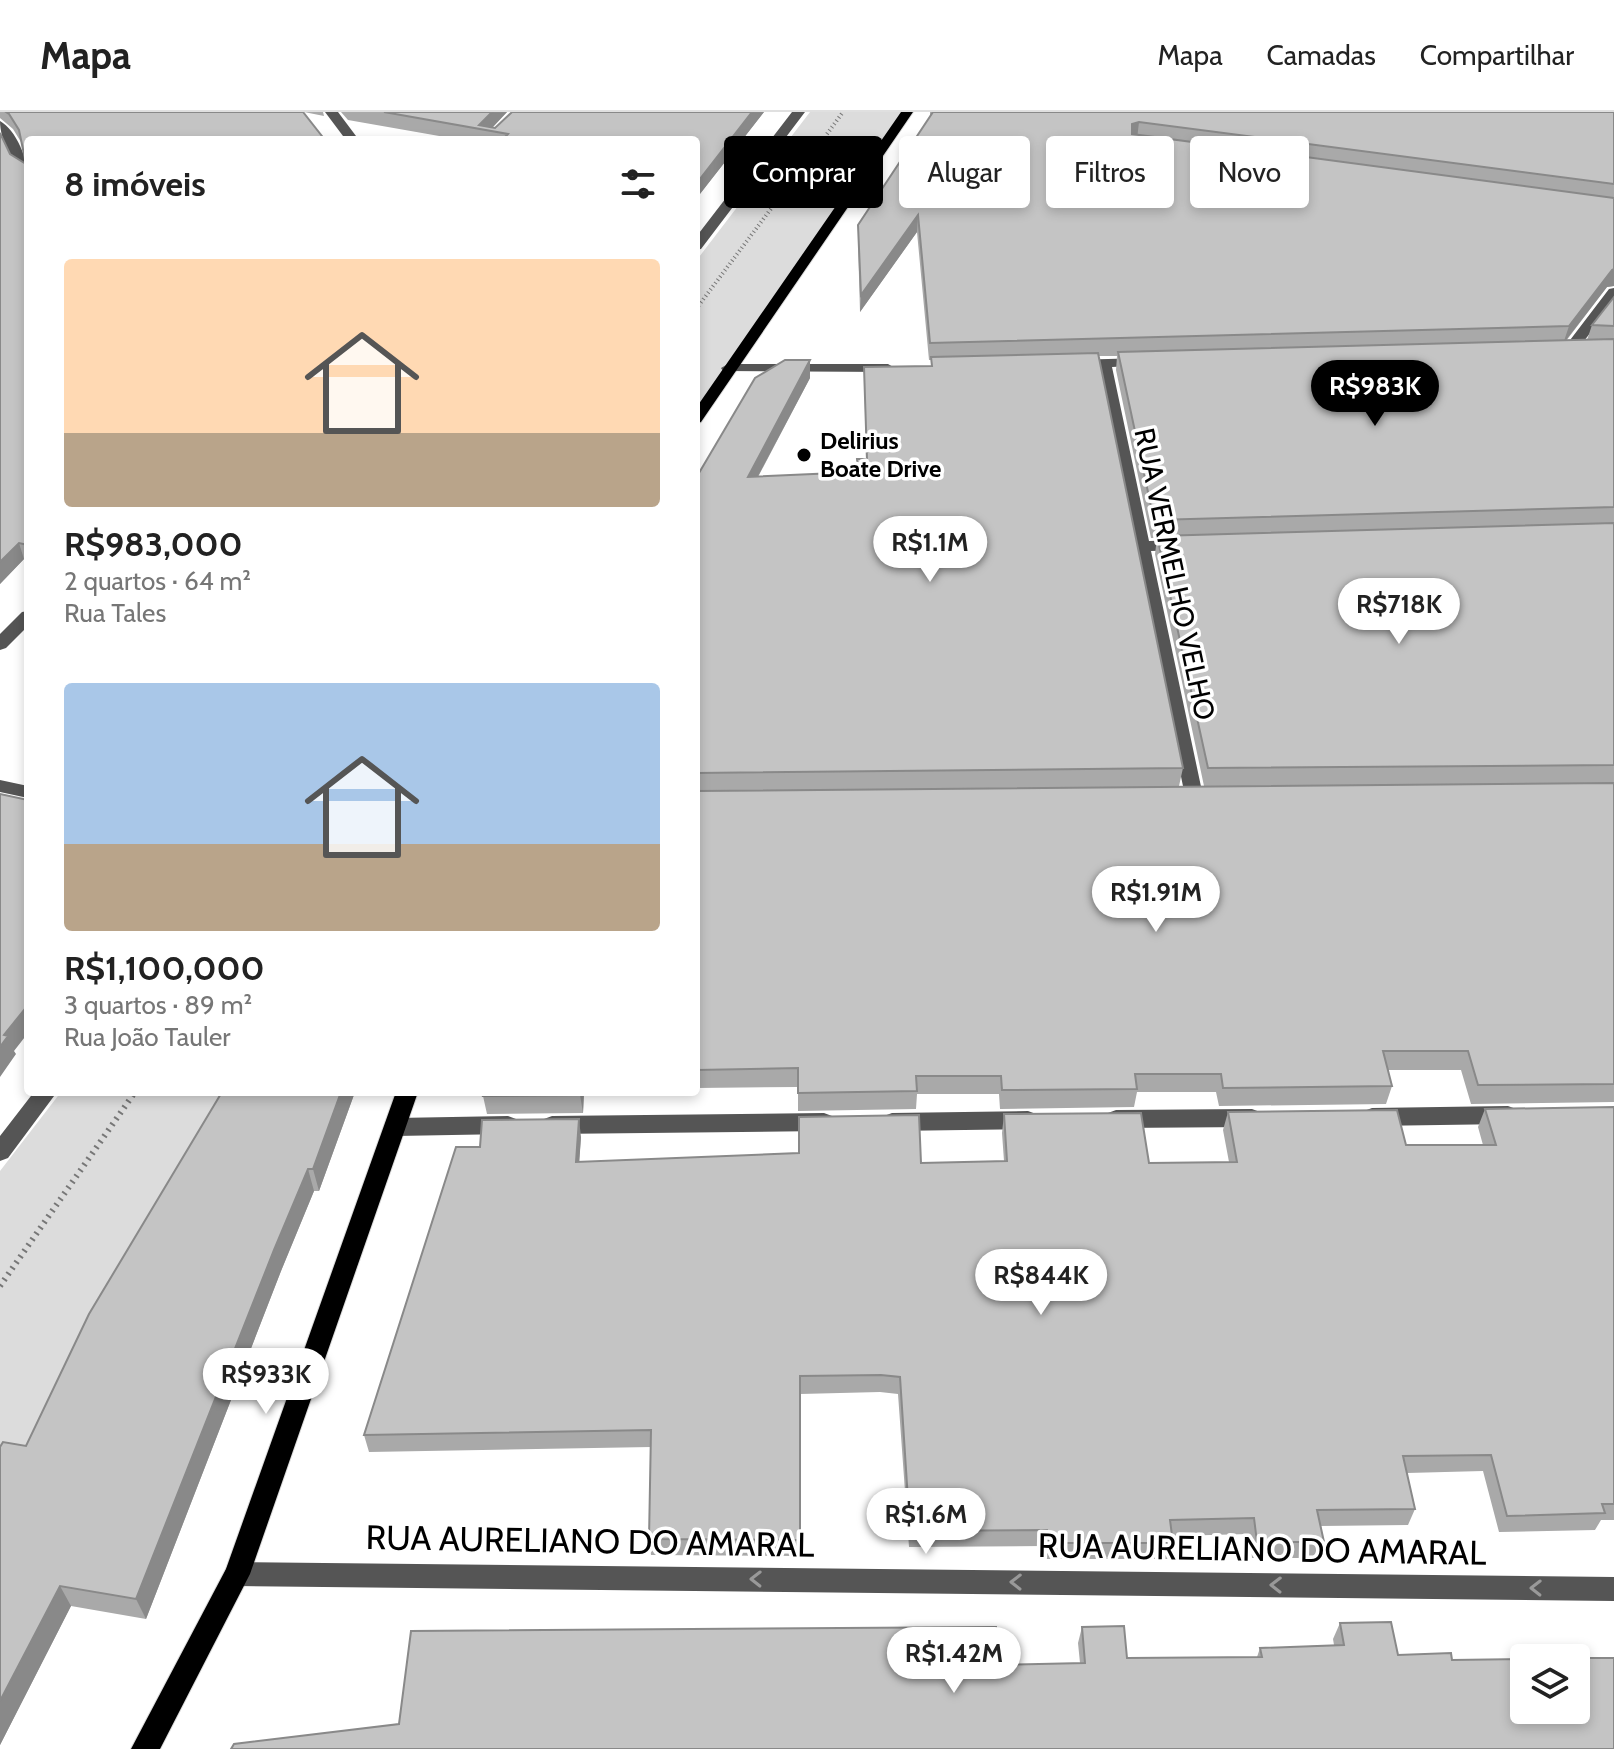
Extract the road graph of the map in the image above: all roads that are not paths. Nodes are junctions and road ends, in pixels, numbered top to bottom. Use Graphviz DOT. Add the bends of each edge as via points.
graph roads {
  1 [pos="331,112"];
  2 [pos="799,112"];
  3 [pos="907,112"];
  4 [pos="0,125"];
  5 [pos="350,136"];
  6 [pos="24,166"];
  7 [pos="700,241"];
  8 [pos="1614,292"];
  9 [pos="1569,351"];
  10 [pos="1166,361"];
  11 [pos="1104,363"];
  12 [pos="1057,364"];
  13 [pos="728,368"];
  14 [pos="901,368"];
  15 [pos="700,413"];
  16 [pos="1205,544"];
  17 [pos="1142,546"];
  18 [pos="24,620"];
  19 [pos="0,644"];
  20 [pos="0,786"];
  21 [pos="24,791"];
  22 [pos="1194,796"];
  23 [pos="43,1096"];
  24 [pos="406,1096"];
  25 [pos="1535,1115"];
  26 [pos="1345,1117"];
  27 [pos="1282,1118"];
  28 [pos="1044,1120"];
  29 [pos="1092,1120"];
  30 [pos="839,1122"];
  31 [pos="870,1122"];
  32 [pos="396,1127"];
  33 [pos="0,1152"];
  34 [pos="237,1574"];
  35 [pos="1614,1589"];
  36 [pos="145,1749"];
  1 -- 5 [label="street"];
  2 -- 7 [label="street"];
  3 -- 13 [label="main road"];
  4 -- 6 [label="street"];
  8 -- 9 [label="street"];
  10 -- 11 [label="street"];
  11 -- 12 [label="street"];
  11 -- 17 [label="street, RUA VERMELHO VELHO"];
  13 -- 14 [label="street"];
  13 -- 15 [label="main road"];
  16 -- 17 [label="street"];
  17 -- 22 [label="street, RUA VERMELHO VELHO"];
  18 -- 19 [label="street"];
  20 -- 21 [label="street"];
  23 -- 33 [label="street"];
  24 -- 32 [label="main road"];
  25 -- 26 [label="street"];
  27 -- 29 [label="street"];
  28 -- 31 [label="street"];
  30 -- 32 [label="street"];
  32 -- 34 [label="main road"];
  35 -- 34 [label="street, RUA AURELIANO DO AMARAL, one-way"];
  34 -- 36 [label="main road"];
}
